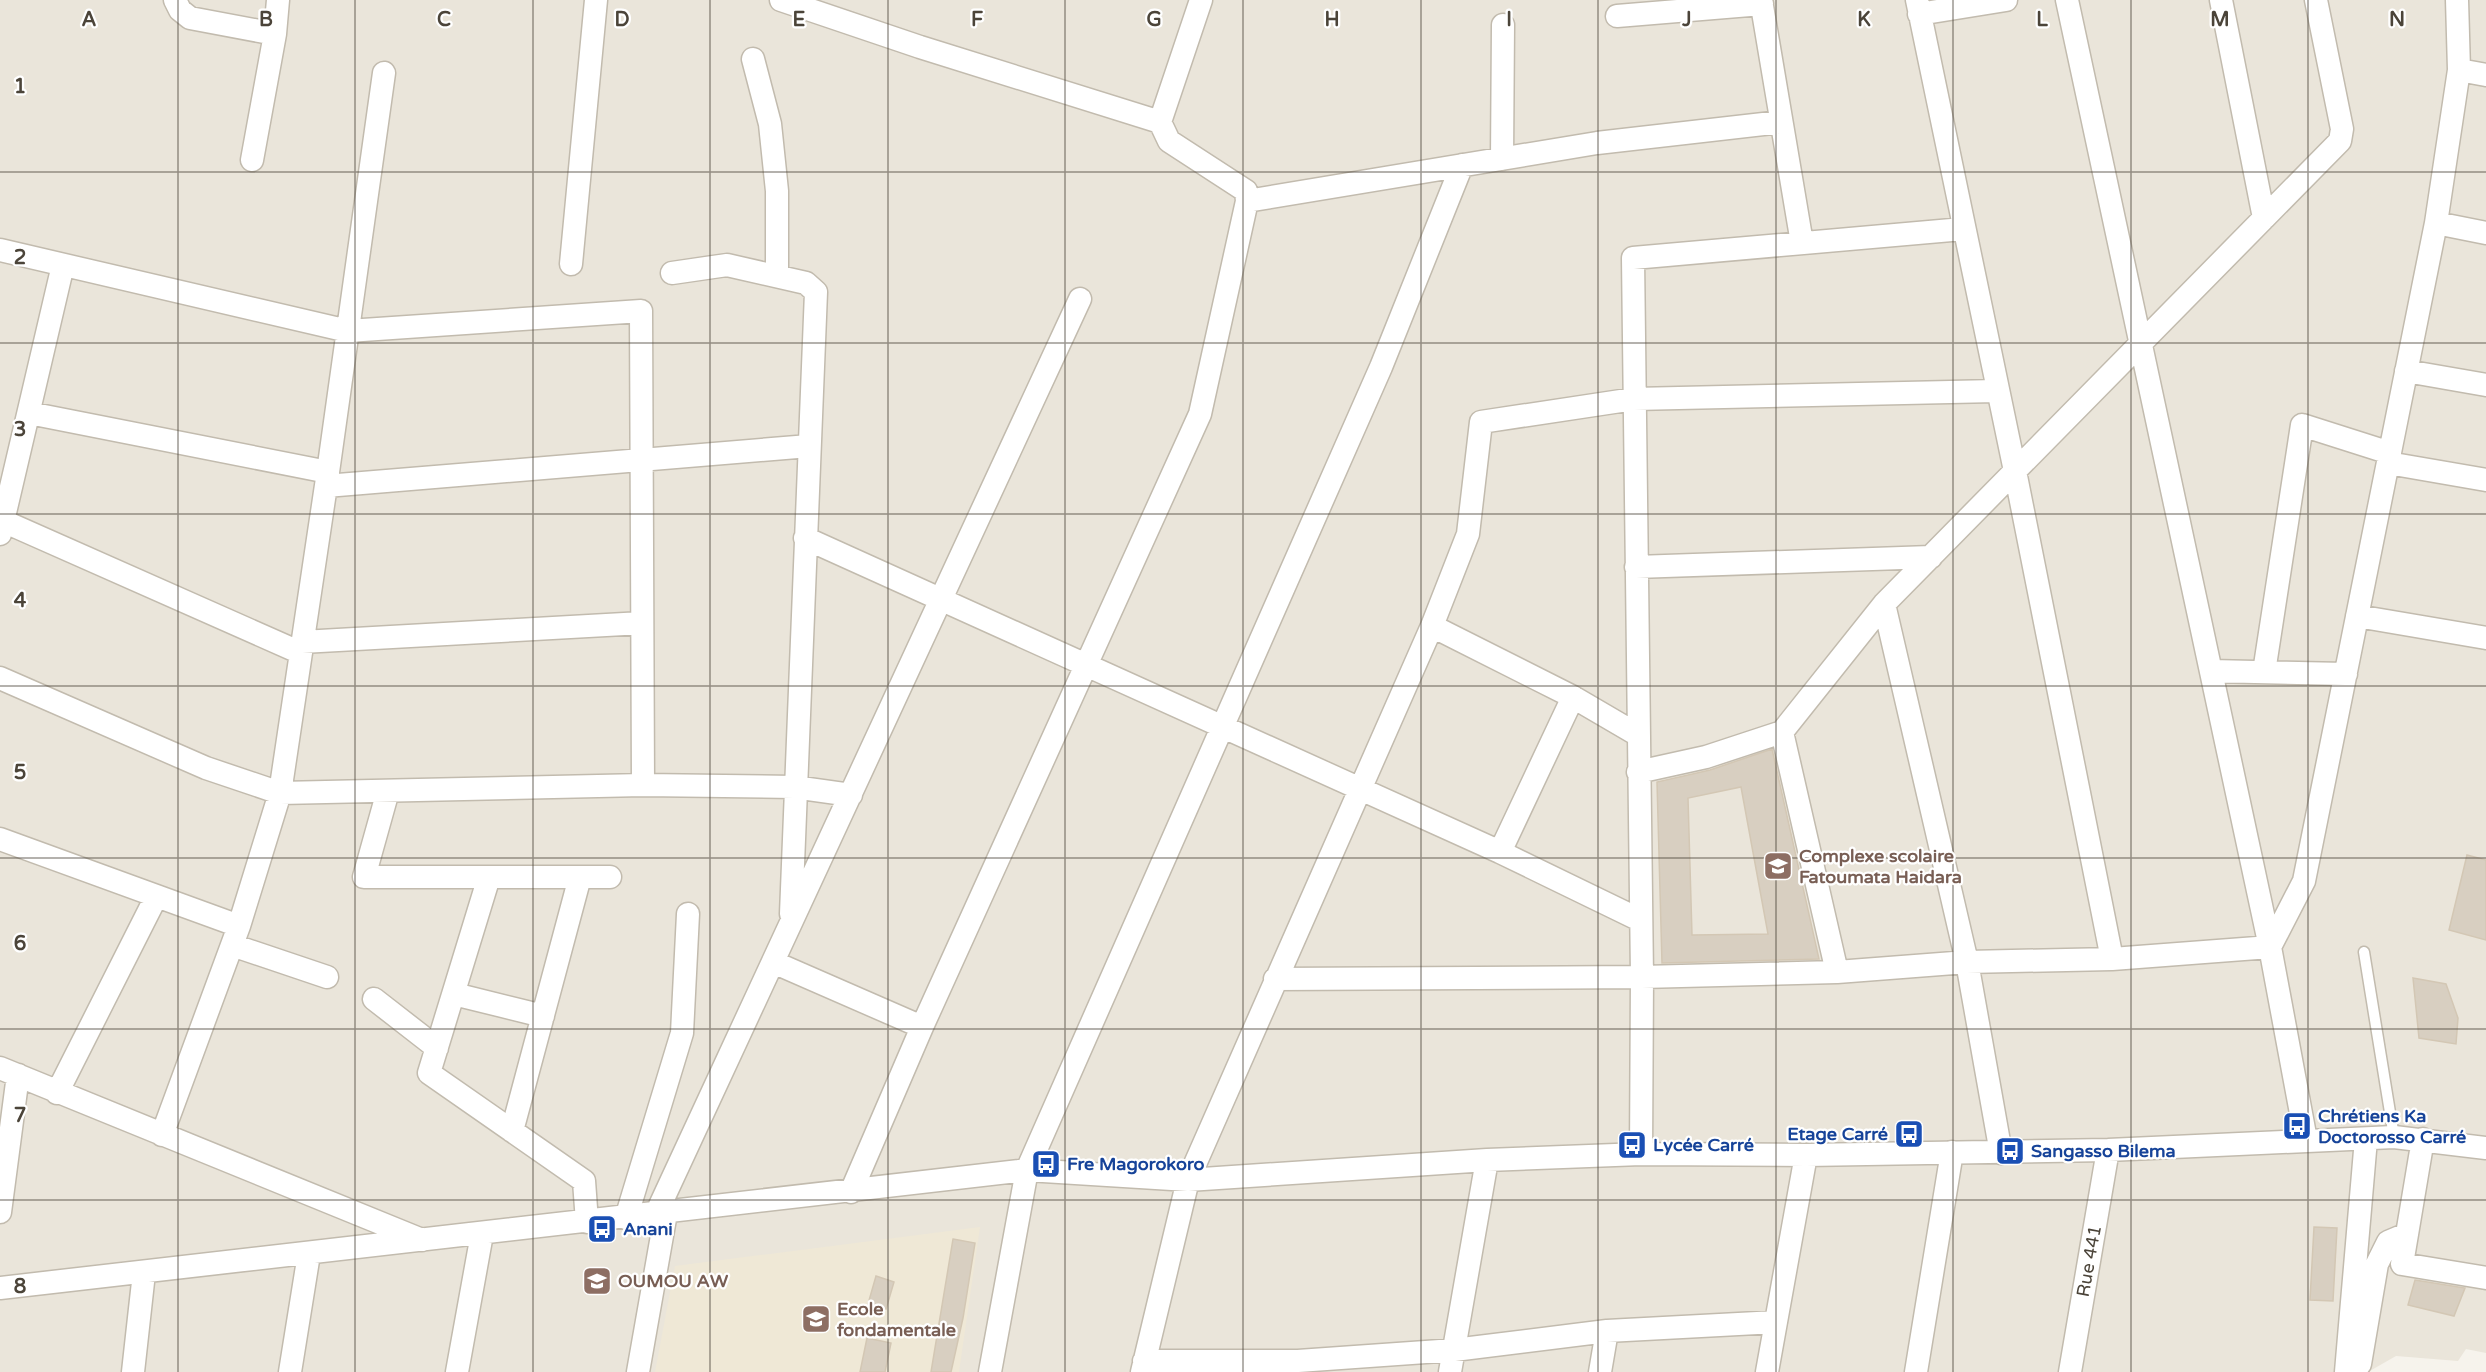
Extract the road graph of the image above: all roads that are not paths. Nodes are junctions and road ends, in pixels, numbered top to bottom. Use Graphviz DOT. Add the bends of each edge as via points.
graph roads {
  1 [pos="175,0"];
  2 [pos="278,0"];
  3 [pos="596,0"];
  4 [pos="781,0"];
  5 [pos="1201,0"];
  6 [pos="2006,0"];
  7 [pos="2067,0"];
  8 [pos="2221,0"];
  9 [pos="2316,0"];
  10 [pos="2457,0"];
  11 [pos="1761,2"];
  12 [pos="1918,7"];
  13 [pos="1617,16"];
  14 [pos="1503,25"];
  15 [pos="275,34"];
  16 [pos="753,58"];
  17 [pos="2458,70"];
  18 [pos="384,73"];
  19 [pos="2486,75"];
  20 [pos="1160,122"];
  21 [pos="1781,122"];
  22 [pos="1502,159"];
  23 [pos="252,160"];
  24 [pos="1462,165"];
  25 [pos="1247,201"];
  26 [pos="2264,218"];
  27 [pos="2436,223"];
  28 [pos="1963,229"];
  29 [pos="2486,233"];
  30 [pos="1802,243"];
  31 [pos="0,250"];
  32 [pos="571,264"];
  33 [pos="63,265"];
  34 [pos="672,273"];
  35 [pos="777,276"];
  36 [pos="1080,299"];
  37 [pos="348,331"];
  38 [pos="2142,342"];
  39 [pos="2406,371"];
  40 [pos="2486,385"];
  41 [pos="1996,391"];
  42 [pos="1634,399"];
  43 [pos="29,413"];
  44 [pos="809,446"];
  45 [pos="2389,458"];
  46 [pos="642,460"];
  47 [pos="2015,471"];
  48 [pos="327,479"];
  49 [pos="2486,480"];
  50 [pos="2,528"];
  51 [pos="805,538"];
  52 [pos="1931,557"];
  53 [pos="1636,567"];
  54 [pos="941,598"];
  55 [pos="1884,604"];
  56 [pos="2357,616"];
  57 [pos="642,623"];
  58 [pos="1432,626"];
  59 [pos="2486,638"];
  60 [pos="302,647"];
  61 [pos="1087,665"];
  62 [pos="2211,671"];
  63 [pos="2264,672"];
  64 [pos="2346,674"];
  65 [pos="0,678"];
  66 [pos="1573,697"];
  67 [pos="1223,726"];
  68 [pos="1782,732"];
  69 [pos="1638,735"];
  70 [pos="1638,772"];
  71 [pos="643,785"];
  72 [pos="794,787"];
  73 [pos="1360,788"];
  74 [pos="388,791"];
  75 [pos="280,793"];
  76 [pos="851,795"];
  77 [pos="0,839"];
  78 [pos="1500,852"];
  79 [pos="489,877"];
  80 [pos="580,877"];
  81 [pos="610,877"];
  82 [pos="156,897"];
  83 [pos="688,914"];
  84 [pos="1640,920"];
  85 [pos="790,925"];
  86 [pos="235,936"];
  87 [pos="2270,947"];
  88 [pos="2364,952"];
  89 [pos="2112,959"];
  90 [pos="773,962"];
  91 [pos="1967,962"];
  92 [pos="1837,972"];
  93 [pos="327,977"];
  94 [pos="1642,977"];
  95 [pos="1275,979"];
  96 [pos="454,994"];
  97 [pos="374,999"];
  98 [pos="543,1016"];
  99 [pos="922,1028"];
  100 [pos="437,1048"];
  101 [pos="9,1072"];
  102 [pos="57,1093"];
  103 [pos="512,1131"];
  104 [pos="162,1135"];
  105 [pos="2394,1137"];
  106 [pos="2366,1139"];
  107 [pos="2306,1140"];
  108 [pos="2423,1140"];
  109 [pos="2486,1148"];
  110 [pos="2108,1150"];
  111 [pos="1952,1152"];
  112 [pos="2001,1153"];
  113 [pos="1641,1154"];
  114 [pos="1806,1155"];
  115 [pos="1487,1160"];
  116 [pos="1028,1170"];
  117 [pos="1188,1180"];
  118 [pos="851,1192"];
  119 [pos="0,1212"];
  120 [pos="661,1214"];
  121 [pos="626,1218"];
  122 [pos="587,1222"];
  123 [pos="482,1234"];
  124 [pos="2408,1234"];
  125 [pos="423,1241"];
  126 [pos="309,1254"];
  127 [pos="144,1273"];
  128 [pos="2486,1278"];
  129 [pos="0,1288"];
  130 [pos="1776,1322"];
  131 [pos="1607,1331"];
  132 [pos="1454,1350"];
  133 [pos="1297,1366"];
  134 [pos="1143,1367"];
  135 [pos="2353,1369"];
  136 [pos="133,1372"];
  137 [pos="290,1372"];
  138 [pos="457,1372"];
  139 [pos="638,1372"];
  140 [pos="990,1372"];
  141 [pos="1450,1372"];
  142 [pos="1600,1372"];
  143 [pos="1767,1372"];
  144 [pos="1916,1372"];
  145 [pos="2070,1372"];
  1 -- 15 [label="street" via="190,18"];
  2 -- 15 [label="street"];
  3 -- 32 [label="street"];
  4 -- 20 [label="street"];
  5 -- 20 [label="street"];
  6 -- 12 [label="street"];
  7 -- 38 [label="street"];
  8 -- 26 [label="street"];
  9 -- 26 [label="street" via="2342,129 2340,141"];
  10 -- 17 [label="street"];
  11 -- 13 [label="street"];
  11 -- 21 [label="street"];
  12 -- 28 [label="street"];
  14 -- 22 [label="street"];
  15 -- 23 [label="street"];
  16 -- 35 [label="street" via="770,124 777,191"];
  17 -- 19 [label="street"];
  17 -- 27 [label="street"];
  18 -- 37 [label="street"];
  20 -- 25 [label="street" via="1169,141 1246,191"];
  21 -- 22 [label="street" via="1598,143"];
  21 -- 30 [label="street"];
  22 -- 24 [label="street"];
  24 -- 25 [label="street"];
  24 -- 67 [label="street" via="1381,367"];
  25 -- 61 [label="street" via="1200,414"];
  26 -- 38 [label="street"];
  27 -- 29 [label="street"];
  27 -- 39 [label="street"];
  28 -- 30 [label="street"];
  28 -- 41 [label="street"];
  30 -- 42 [label="street" via="1633,258"];
  31 -- 33 [label="street"];
  33 -- 37 [label="street"];
  33 -- 43 [label="street"];
  34 -- 35 [label="street" via="727,265"];
  35 -- 44 [label="street" via="806,283 816,292"];
  36 -- 54 [label="street"];
  37 -- 46 [label="street" via="641,310"];
  37 -- 48 [label="street"];
  38 -- 47 [label="street"];
  38 -- 62 [label="street"];
  39 -- 40 [label="street"];
  39 -- 45 [label="street"];
  41 -- 42 [label="street"];
  41 -- 47 [label="street"];
  42 -- 53 [label="street"];
  42 -- 58 [label="street" via="1481,422 1468,534"];
  43 -- 48 [label="street"];
  43 -- 50 [label="street"];
  44 -- 46 [label="street"];
  44 -- 51 [label="street"];
  45 -- 49 [label="street"];
  45 -- 56 [label="street"];
  45 -- 63 [label="street" via="2302,425"];
  46 -- 48 [label="street"];
  46 -- 57 [label="street"];
  47 -- 52 [label="street"];
  47 -- 89 [label="street"];
  48 -- 60 [label="street"];
  50 -- 60 [label="street"];
  51 -- 54 [label="street"];
  51 -- 72 [label="street"];
  52 -- 53 [label="street"];
  52 -- 55 [label="street"];
  53 -- 69 [label="street"];
  54 -- 61 [label="street"];
  54 -- 76 [label="street"];
  55 -- 68 [label="street"];
  55 -- 91 [label="street"];
  56 -- 59 [label="street"];
  56 -- 64 [label="street"];
  57 -- 60 [label="street"];
  57 -- 71 [label="street"];
  58 -- 66 [label="street"];
  58 -- 73 [label="street"];
  60 -- 75 [label="street"];
  61 -- 67 [label="street"];
  61 -- 99 [label="street"];
  62 -- 63 [label="street"];
  62 -- 87 [label="street"];
  63 -- 64 [label="street"];
  64 -- 87 [label="street" via="2304,880"];
  65 -- 75 [label="street" via="206,768"];
  66 -- 69 [label="street"];
  66 -- 78 [label="street"];
  67 -- 73 [label="street"];
  67 -- 116 [label="street"];
  68 -- 70 [label="street" via="1706,757"];
  68 -- 92 [label="street"];
  69 -- 70 [label="street"];
  70 -- 84 [label="street"];
  71 -- 72 [label="street"];
  71 -- 74 [label="street"];
  72 -- 76 [label="street"];
  72 -- 85 [label="street"];
  73 -- 78 [label="street"];
  73 -- 95 [label="street"];
  74 -- 75 [label="street"];
  74 -- 79 [label="street" via="364,877"];
  75 -- 86 [label="street"];
  76 -- 85 [label="street"];
  77 -- 82 [label="street"];
  78 -- 84 [label="street"];
  79 -- 80 [label="street"];
  79 -- 96 [label="street"];
  80 -- 81 [label="street"];
  80 -- 98 [label="street"];
  82 -- 86 [label="street"];
  82 -- 102 [label="street"];
  83 -- 121 [label="street" via="682,1033"];
  84 -- 94 [label="street"];
  85 -- 90 [label="street"];
  86 -- 93 [label="street"];
  86 -- 104 [label="street"];
  87 -- 89 [label="street"];
  87 -- 107 [label="street"];
  88 -- 105 [label="lane"];
  89 -- 91 [label="street"];
  90 -- 99 [label="street"];
  90 -- 120 [label="street"];
  91 -- 92 [label="street"];
  91 -- 112 [label="street"];
  92 -- 94 [label="street"];
  94 -- 95 [label="street"];
  94 -- 113 [label="street"];
  95 -- 117 [label="street"];
  96 -- 98 [label="street"];
  96 -- 100 [label="street"];
  97 -- 100 [label="street"];
  98 -- 103 [label="street"];
  99 -- 118 [label="street"];
  100 -- 103 [label="street" via="429,1073"];
  101 -- 102 [label="street"];
  101 -- 119 [label="street"];
  102 -- 104 [label="street"];
  103 -- 122 [label="street" via="584,1181"];
  104 -- 125 [label="street"];
  105 -- 106 [label="street"];
  105 -- 108 [label="street"];
  106 -- 107 [label="street"];
  106 -- 135 [label="street"];
  107 -- 110 [label="street"];
  108 -- 109 [label="street"];
  108 -- 124 [label="street"];
  110 -- 112 [label="street"];
  110 -- 145 [label="street, Rue 441"];
  111 -- 112 [label="street"];
  111 -- 114 [label="street"];
  111 -- 144 [label="street"];
  113 -- 114 [label="street"];
  113 -- 115 [label="street"];
  114 -- 130 [label="street"];
  115 -- 117 [label="street"];
  115 -- 132 [label="street"];
  116 -- 117 [label="street"];
  116 -- 118 [label="street"];
  116 -- 140 [label="street"];
  117 -- 134 [label="street"];
  118 -- 120 [label="street"];
  120 -- 121 [label="street"];
  120 -- 139 [label="street"];
  121 -- 122 [label="street"];
  122 -- 123 [label="street"];
  123 -- 125 [label="street"];
  123 -- 138 [label="street"];
  124 -- 128 [label="street" via="2402,1264"];
  124 -- 135 [label="street" via="2388,1242 2377,1264"];
  125 -- 126 [label="street"];
  126 -- 127 [label="street"];
  126 -- 137 [label="street"];
  127 -- 129 [label="street"];
  127 -- 136 [label="street"];
  130 -- 131 [label="street"];
  130 -- 143 [label="street"];
  131 -- 132 [label="street"];
  131 -- 142 [label="street"];
  132 -- 133 [label="street"];
  132 -- 141 [label="street"];
  133 -- 134 [label="street"];
}
